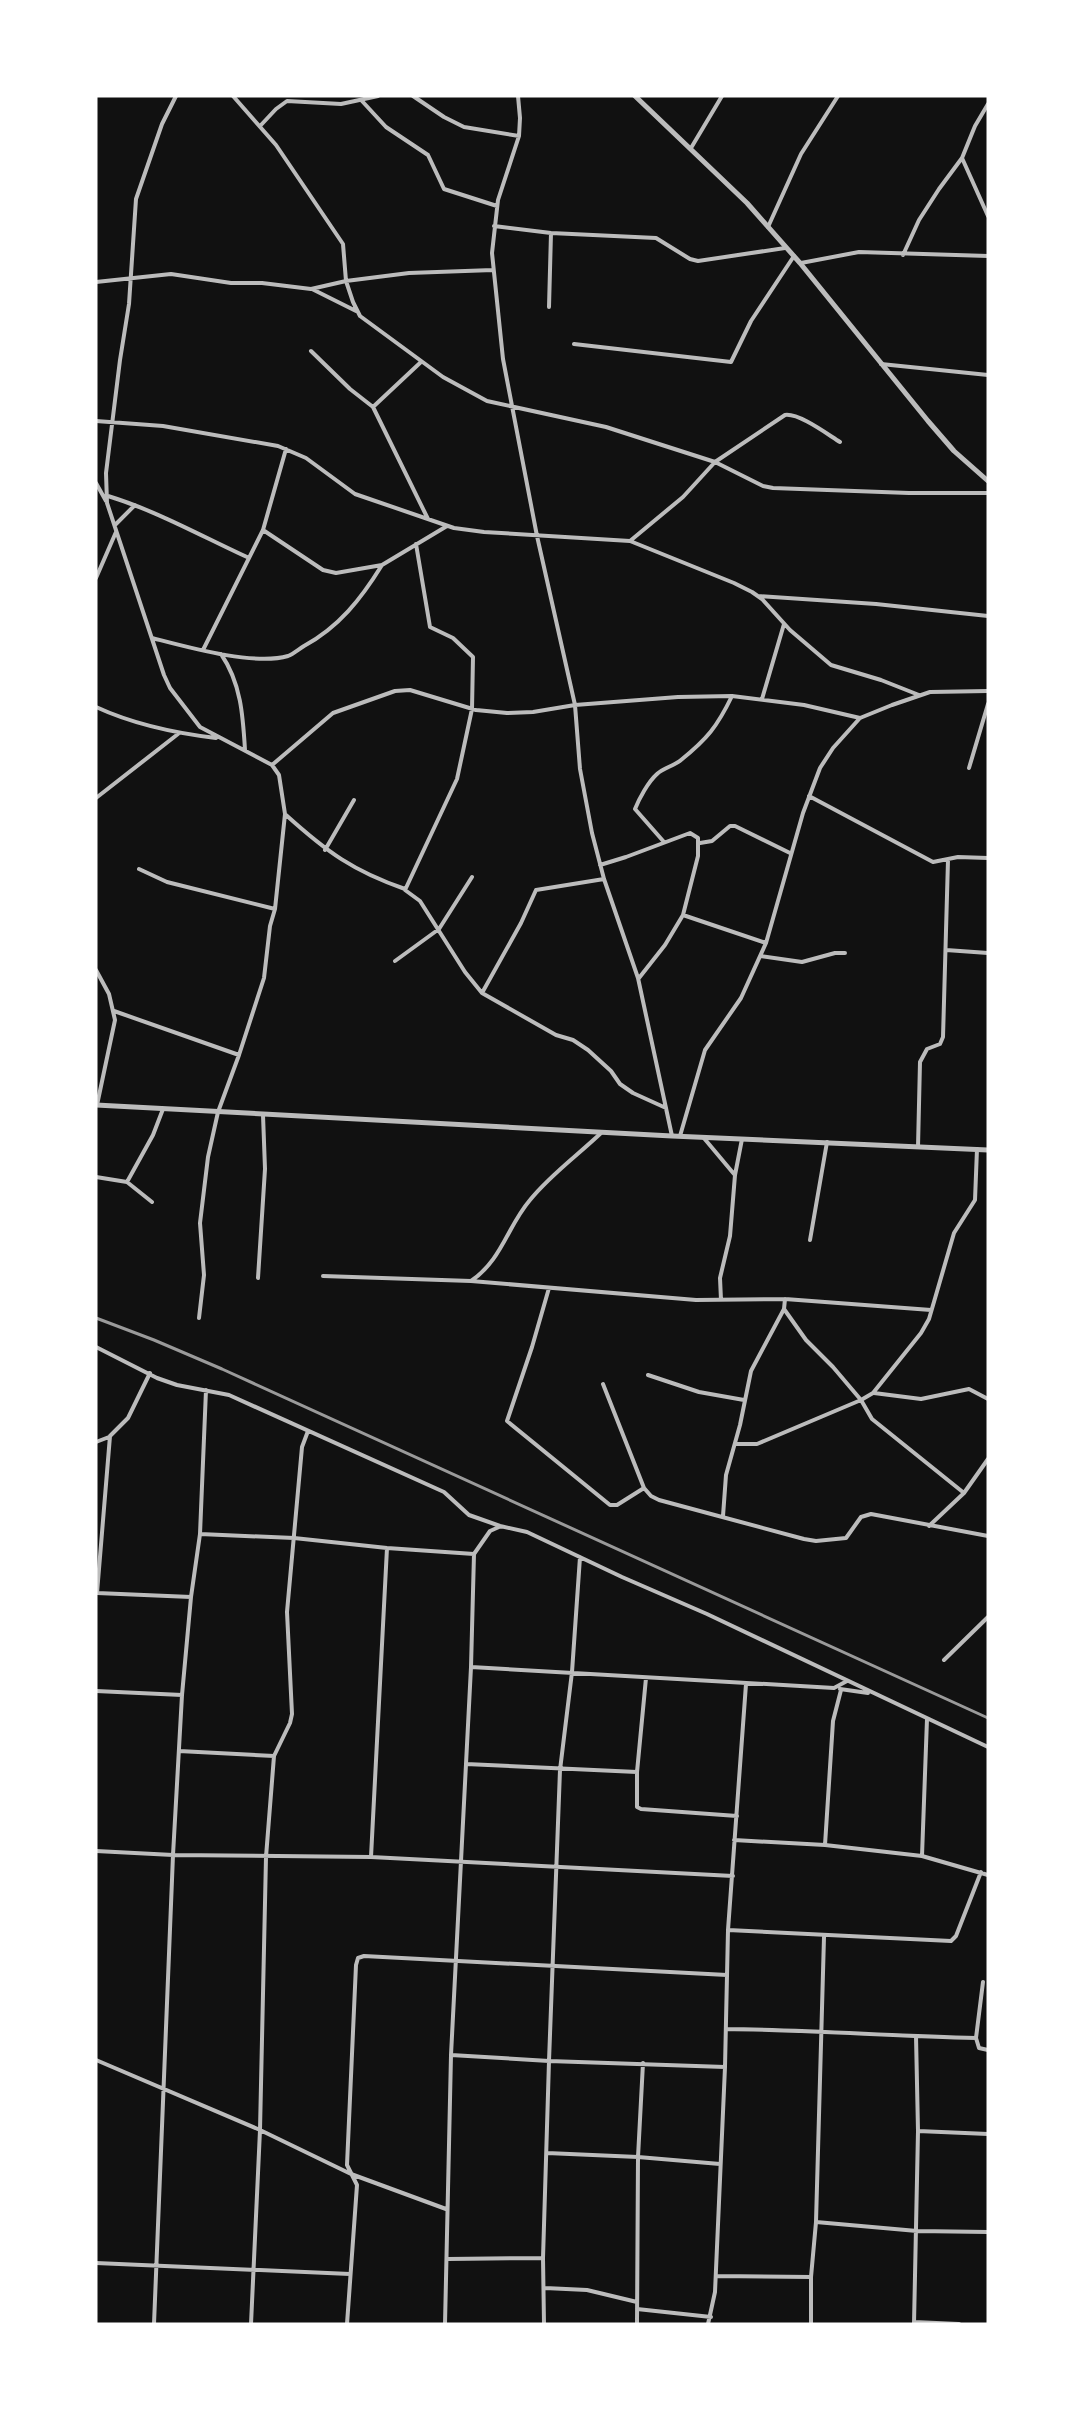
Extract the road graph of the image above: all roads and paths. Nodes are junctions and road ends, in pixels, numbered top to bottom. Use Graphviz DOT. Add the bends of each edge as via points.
graph roads {
  1 [pos="176,96"];
  2 [pos="233,96"];
  3 [pos="378,96"];
  4 [pos="413,96"];
  5 [pos="518,96"];
  6 [pos="635,96"];
  7 [pos="722,96"];
  8 [pos="838,96"];
  9 [pos="362,101"];
  10 [pos="988,104"];
  11 [pos="261,125"];
  12 [pos="519,136"];
  13 [pos="691,148"];
  14 [pos="962,158"];
  15 [pos="497,206"];
  16 [pos="988,216"];
  17 [pos="494,226"];
  18 [pos="768,227"];
  19 [pos="551,233"];
  20 [pos="786,247"];
  21 [pos="903,255"];
  22 [pos="794,256"];
  23 [pos="988,256"];
  24 [pos="800,263"];
  25 [pos="493,270"];
  26 [pos="130,280"];
  27 [pos="346,281"];
  28 [pos="96,282"];
  29 [pos="311,289"];
  30 [pos="549,306"];
  31 [pos="357,312"];
  32 [pos="574,344"];
  33 [pos="311,351"];
  34 [pos="421,362"];
  35 [pos="880,364"];
  36 [pos="988,375"];
  37 [pos="511,405"];
  38 [pos="373,407"];
  39 [pos="96,422"];
  40 [pos="111,423"];
  41 [pos="840,442"];
  42 [pos="286,448"];
  43 [pos="715,462"];
  44 [pos="988,481"];
  45 [pos="96,483"];
  46 [pos="988,493"];
  47 [pos="108,496"];
  48 [pos="107,503"];
  49 [pos="136,504"];
  50 [pos="428,520"];
  51 [pos="114,525"];
  52 [pos="448,526"];
  53 [pos="263,530"];
  54 [pos="116,531"];
  55 [pos="537,536"];
  56 [pos="630,541"];
  57 [pos="416,544"];
  58 [pos="249,558"];
  59 [pos="382,565"];
  60 [pos="96,578"];
  61 [pos="757,596"];
  62 [pos="988,616"];
  63 [pos="784,624"];
  64 [pos="151,638"];
  65 [pos="202,650"];
  66 [pos="220,653"];
  67 [pos="988,691"];
  68 [pos="919,695"];
  69 [pos="732,696"];
  70 [pos="762,699"];
  71 [pos="988,704"];
  72 [pos="575,705"];
  73 [pos="96,707"];
  74 [pos="472,709"];
  75 [pos="860,718"];
  76 [pos="178,734"];
  77 [pos="221,739"];
  78 [pos="245,751"];
  79 [pos="272,765"];
  80 [pos="969,768"];
  81 [pos="809,796"];
  82 [pos="96,798"];
  83 [pos="354,800"];
  84 [pos="285,814"];
  85 [pos="664,842"];
  86 [pos="700,843"];
  87 [pos="325,849"];
  88 [pos="790,854"];
  89 [pos="988,858"];
  90 [pos="948,860"];
  91 [pos="600,865"];
  92 [pos="139,869"];
  93 [pos="472,877"];
  94 [pos="604,879"];
  95 [pos="405,890"];
  96 [pos="275,909"];
  97 [pos="683,915"];
  98 [pos="438,929"];
  99 [pos="766,943"];
  100 [pos="946,950"];
  101 [pos="845,953"];
  102 [pos="988,953"];
  103 [pos="760,956"];
  104 [pos="395,961"];
  105 [pos="96,970"];
  106 [pos="638,978"];
  107 [pos="482,993"];
  108 [pos="113,1011"];
  109 [pos="239,1055"];
  110 [pos="97,1105"];
  111 [pos="666,1108"];
  112 [pos="163,1109"];
  113 [pos="218,1112"];
  114 [pos="263,1115"];
  115 [pos="602,1132"];
  116 [pos="672,1136"];
  117 [pos="680,1136"];
  118 [pos="703,1137"];
  119 [pos="742,1139"];
  120 [pos="827,1142"];
  121 [pos="918,1147"];
  122 [pos="977,1149"];
  123 [pos="988,1150"];
  124 [pos="735,1175"];
  125 [pos="96,1177"];
  126 [pos="127,1182"];
  127 [pos="152,1202"];
  128 [pos="810,1240"];
  129 [pos="323,1276"];
  130 [pos="258,1278"];
  131 [pos="471,1281"];
  132 [pos="549,1288"];
  133 [pos="785,1299"];
  134 [pos="721,1300"];
  135 [pos="784,1309"];
  136 [pos="931,1310"];
  137 [pos="199,1318"];
  138 [pos="96,1347"];
  139 [pos="150,1373"];
  140 [pos="648,1375"];
  141 [pos="603,1384"];
  142 [pos="206,1390"];
  143 [pos="873,1393"];
  144 [pos="988,1399"];
  145 [pos="744,1400"];
  146 [pos="861,1400"];
  147 [pos="308,1431"];
  148 [pos="110,1436"];
  149 [pos="96,1442"];
  150 [pos="735,1444"];
  151 [pos="988,1459"];
  152 [pos="644,1488"];
  153 [pos="964,1492"];
  154 [pos="723,1516"];
  155 [pos="500,1526"];
  156 [pos="929,1526"];
  157 [pos="200,1533"];
  158 [pos="988,1536"];
  159 [pos="294,1538"];
  160 [pos="387,1548"];
  161 [pos="474,1554"];
  162 [pos="580,1557"];
  163 [pos="96,1593"];
  164 [pos="191,1597"];
  165 [pos="988,1617"];
  166 [pos="944,1660"];
  167 [pos="471,1667"];
  168 [pos="572,1672"];
  169 [pos="646,1678"];
  170 [pos="847,1681"];
  171 [pos="746,1683"];
  172 [pos="834,1688"];
  173 [pos="841,1689"];
  174 [pos="96,1691"];
  175 [pos="871,1694"];
  176 [pos="182,1695"];
  177 [pos="927,1719"];
  178 [pos="988,1747"];
  179 [pos="179,1751"];
  180 [pos="273,1756"];
  181 [pos="465,1764"];
  182 [pos="560,1770"];
  183 [pos="637,1772"];
  184 [pos="737,1816"];
  185 [pos="734,1840"];
  186 [pos="825,1845"];
  187 [pos="96,1851"];
  188 [pos="173,1855"];
  189 [pos="922,1856"];
  190 [pos="266,1857"];
  191 [pos="371,1857"];
  192 [pos="460,1863"];
  193 [pos="557,1868"];
  194 [pos="981,1872"];
  195 [pos="988,1875"];
  196 [pos="733,1876"];
  197 [pos="728,1930"];
  198 [pos="824,1937"];
  199 [pos="457,1961"];
  200 [pos="554,1966"];
  201 [pos="727,1975"];
  202 [pos="983,1982"];
  203 [pos="726,2029"];
  204 [pos="823,2030"];
  205 [pos="916,2036"];
  206 [pos="976,2038"];
  207 [pos="988,2050"];
  208 [pos="452,2055"];
  209 [pos="96,2060"];
  210 [pos="549,2061"];
  211 [pos="643,2064"];
  212 [pos="725,2067"];
  213 [pos="162,2089"];
  214 [pos="260,2130"];
  215 [pos="918,2132"];
  216 [pos="988,2133"];
  217 [pos="547,2153"];
  218 [pos="638,2157"];
  219 [pos="720,2164"];
  220 [pos="351,2174"];
  221 [pos="447,2210"];
  222 [pos="816,2222"];
  223 [pos="917,2231"];
  224 [pos="988,2232"];
  225 [pos="543,2258"];
  226 [pos="448,2259"];
  227 [pos="96,2263"];
  228 [pos="156,2265"];
  229 [pos="253,2271"];
  230 [pos="350,2274"];
  231 [pos="716,2276"];
  232 [pos="811,2277"];
  233 [pos="545,2288"];
  234 [pos="637,2302"];
  235 [pos="637,2310"];
  236 [pos="711,2317"];
  237 [pos="914,2323"];
  238 [pos="154,2324"];
  239 [pos="250,2324"];
  240 [pos="347,2324"];
  241 [pos="445,2324"];
  242 [pos="544,2324"];
  243 [pos="637,2324"];
  244 [pos="708,2324"];
  245 [pos="811,2324"];
  246 [pos="959,2324"];
  1 -- 26 [label="street" via="140,184"];
  2 -- 11 [label="street"];
  3 -- 9 [label="street"];
  4 -- 12 [label="street" via="464,127"];
  5 -- 12 [label="street"];
  6 -- 13 [label="street"];
  7 -- 13 [label="street"];
  8 -- 18 [label="street" via="801,154"];
  9 -- 11 [label="street" via="287,101"];
  9 -- 15 [label="street" via="386,127 428,155 444,189"];
  10 -- 14 [label="street"];
  11 -- 27 [label="street" via="343,244"];
  12 -- 15 [label="street"];
  13 -- 18 [label="street"];
  14 -- 16 [label="street"];
  14 -- 21 [label="street" via="919,220"];
  15 -- 17 [label="street"];
  17 -- 19 [label="street"];
  17 -- 25 [label="street"];
  18 -- 20 [label="street"];
  19 -- 20 [label="street" via="657,238 698,261"];
  19 -- 30 [label="street"];
  20 -- 22 [label="street"];
  21 -- 23 [label="street"];
  21 -- 24 [label="street" via="859,252"];
  22 -- 24 [label="street"];
  22 -- 32 [label="street" via="751,321 732,362"];
  24 -- 35 [label="street"];
  25 -- 27 [label="street" via="420,272"];
  25 -- 37 [label="street"];
  26 -- 28 [label="street"];
  26 -- 29 [label="street" via="171,274"];
  26 -- 40 [label="street"];
  27 -- 29 [label="street"];
  27 -- 31 [label="street"];
  29 -- 31 [label="street"];
  31 -- 34 [label="street"];
  33 -- 38 [label="street"];
  34 -- 37 [label="street" via="487,401"];
  34 -- 38 [label="street"];
  35 -- 36 [label="street"];
  35 -- 44 [label="street" via="954,451"];
  37 -- 43 [label="street" via="606,427"];
  37 -- 55 [label="street"];
  38 -- 50 [label="street"];
  39 -- 40 [label="street"];
  40 -- 42 [label="street" via="164,426"];
  40 -- 47 [label="street"];
  41 -- 43 [label="street" via="790,414"];
  42 -- 50 [label="street" via="355,494"];
  42 -- 53 [label="street"];
  43 -- 46 [label="street" via="773,488"];
  43 -- 56 [label="street" via="683,497"];
  45 -- 48 [label="street"];
  47 -- 48 [label="street"];
  47 -- 49 [label="street"];
  48 -- 51 [label="street"];
  49 -- 51 [label="street"];
  49 -- 58 [label="street"];
  50 -- 52 [label="street"];
  51 -- 54 [label="street"];
  52 -- 55 [label="street"];
  52 -- 57 [label="street"];
  53 -- 58 [label="street"];
  53 -- 59 [label="street" via="329,572"];
  54 -- 60 [label="street"];
  54 -- 64 [label="street"];
  55 -- 56 [label="street"];
  55 -- 72 [label="street"];
  56 -- 61 [label="street"];
  57 -- 59 [label="street"];
  57 -- 74 [label="street" via="430,627 453,638 473,657"];
  58 -- 65 [label="street"];
  59 -- 66 [label="street" via="364,594 338,623 288,656 249,658"];
  61 -- 62 [label="street"];
  61 -- 63 [label="street"];
  63 -- 68 [label="street" via="825,662"];
  63 -- 70 [label="street"];
  64 -- 65 [label="street"];
  64 -- 77 [label="street" via="170,688 200,727"];
  65 -- 66 [label="street"];
  66 -- 78 [label="street" via="231,669 240,697"];
  67 -- 68 [label="street"];
  68 -- 75 [label="street"];
  69 -- 70 [label="street"];
  69 -- 72 [label="street"];
  69 -- 85 [label="street" via="720,723 678,762 657,774 637,802 635,809"];
  70 -- 75 [label="street"];
  71 -- 80 [label="street"];
  72 -- 74 [label="street" via="507,714"];
  72 -- 91 [label="street" via="580,769"];
  73 -- 76 [label="street" via="132,723"];
  74 -- 79 [label="street" via="410,690 395,691 333,713"];
  74 -- 95 [label="street" via="457,779"];
  75 -- 81 [label="street" via="833,748"];
  76 -- 77 [label="street"];
  76 -- 82 [label="street"];
  77 -- 78 [label="street"];
  78 -- 79 [label="street"];
  79 -- 84 [label="street" via="279,775"];
  81 -- 88 [label="street"];
  81 -- 90 [label="street" via="933,862"];
  83 -- 87 [label="street"];
  84 -- 87 [label="street"];
  84 -- 96 [label="street"];
  85 -- 86 [label="street" via="690,833"];
  85 -- 91 [label="street"];
  86 -- 88 [label="street" via="712,841 735,826"];
  86 -- 97 [label="street"];
  87 -- 95 [label="street" via="364,873"];
  88 -- 99 [label="street"];
  89 -- 90 [label="street"];
  90 -- 100 [label="street"];
  91 -- 94 [label="street"];
  92 -- 96 [label="street" via="167,882"];
  93 -- 98 [label="street"];
  94 -- 106 [label="street"];
  94 -- 107 [label="street" via="536,890"];
  95 -- 98 [label="street" via="420,901"];
  96 -- 109 [label="street" via="264,978"];
  97 -- 99 [label="street"];
  97 -- 106 [label="street"];
  98 -- 104 [label="street"];
  98 -- 107 [label="street"];
  99 -- 103 [label="street"];
  100 -- 102 [label="street"];
  100 -- 121 [label="street" via="943,1037 940,1044 927,1048 920,1062"];
  101 -- 103 [label="street" via="802,962"];
  103 -- 117 [label="street" via="741,998 705,1050"];
  105 -- 108 [label="street" via="110,993"];
  106 -- 111 [label="street"];
  107 -- 111 [label="street" via="556,1035 573,1040 606,1066 620,1084"];
  108 -- 109 [label="street"];
  108 -- 110 [label="street" via="115,1020"];
  109 -- 113 [label="street"];
  110 -- 112 [label="street"];
  111 -- 116 [label="street"];
  112 -- 113 [label="street"];
  112 -- 126 [label="street"];
  113 -- 114 [label="street"];
  113 -- 137 [label="street" via="200,1223 204,1275"];
  114 -- 115 [label="street"];
  114 -- 130 [label="street" via="265,1168"];
  115 -- 116 [label="street"];
  115 -- 131 [label="street" via="531,1197 490,1266"];
  116 -- 117 [label="street"];
  117 -- 118 [label="street"];
  118 -- 119 [label="street"];
  118 -- 124 [label="street"];
  119 -- 120 [label="street"];
  119 -- 124 [label="street"];
  120 -- 121 [label="street"];
  120 -- 128 [label="street"];
  121 -- 122 [label="street"];
  122 -- 123 [label="street"];
  122 -- 136 [label="street" via="975,1200 954,1233"];
  124 -- 134 [label="street" via="730,1236 720,1278"];
  125 -- 126 [label="street"];
  126 -- 127 [label="street"];
  129 -- 131 [label="street"];
  131 -- 132 [label="street"];
  132 -- 134 [label="street"];
  132 -- 152 [label="street" via="507,1421 610,1505"];
  133 -- 134 [label="street"];
  133 -- 135 [label="street"];
  133 -- 136 [label="street"];
  135 -- 145 [label="street" via="751,1371"];
  135 -- 146 [label="street" via="806,1340"];
  136 -- 143 [label="street" via="921,1333"];
  138 -- 139 [label="street"];
  139 -- 142 [label="street" via="177,1385"];
  139 -- 148 [label="street" via="128,1418"];
  140 -- 145 [label="street" via="699,1392"];
  141 -- 152 [label="street"];
  142 -- 147 [label="street" via="229,1395"];
  142 -- 157 [label="street"];
  143 -- 144 [label="street" via="921,1399 969,1389"];
  143 -- 146 [label="street"];
  145 -- 150 [label="street"];
  146 -- 150 [label="street" via="757,1444"];
  146 -- 153 [label="street" via="872,1419"];
  147 -- 155 [label="street" via="444,1492 469,1515"];
  147 -- 159 [label="street" via="302,1448"];
  148 -- 149 [label="street"];
  148 -- 163 [label="street"];
  150 -- 154 [label="street" via="726,1475"];
  151 -- 153 [label="street"];
  152 -- 154 [label="street" via="659,1500"];
  153 -- 156 [label="street"];
  154 -- 156 [label="street" via="816,1541 846,1538 865,1515"];
  155 -- 161 [label="street" via="490,1531"];
  155 -- 162 [label="street" via="527,1532"];
  156 -- 158 [label="street"];
  157 -- 159 [label="street"];
  157 -- 164 [label="street"];
  159 -- 160 [label="street"];
  159 -- 180 [label="street" via="287,1612 292,1714"];
  160 -- 161 [label="street"];
  160 -- 191 [label="street"];
  161 -- 167 [label="street"];
  162 -- 168 [label="street"];
  162 -- 170 [label="street"];
  163 -- 164 [label="street"];
  164 -- 176 [label="street"];
  165 -- 166 [label="street"];
  167 -- 168 [label="street"];
  167 -- 181 [label="street"];
  168 -- 169 [label="street"];
  168 -- 182 [label="street"];
  169 -- 171 [label="street"];
  169 -- 183 [label="street"];
  170 -- 172 [label="street"];
  170 -- 175 [label="street"];
  171 -- 172 [label="street"];
  171 -- 184 [label="street"];
  172 -- 173 [label="street"];
  173 -- 175 [label="street"];
  173 -- 186 [label="street" via="833,1721"];
  174 -- 176 [label="street"];
  175 -- 177 [label="street"];
  176 -- 179 [label="street"];
  177 -- 178 [label="street"];
  177 -- 189 [label="street"];
  179 -- 180 [label="street"];
  179 -- 188 [label="street"];
  180 -- 190 [label="street"];
  181 -- 182 [label="street"];
  181 -- 192 [label="street"];
  182 -- 183 [label="street"];
  182 -- 193 [label="street"];
  183 -- 184 [label="street" via="639,1809"];
  184 -- 185 [label="street"];
  185 -- 186 [label="street"];
  185 -- 196 [label="street"];
  186 -- 189 [label="street"];
  187 -- 188 [label="street"];
  188 -- 190 [label="street"];
  188 -- 213 [label="street"];
  189 -- 194 [label="street"];
  190 -- 191 [label="street"];
  190 -- 214 [label="street"];
  191 -- 192 [label="street"];
  192 -- 193 [label="street"];
  192 -- 199 [label="street"];
  193 -- 196 [label="street"];
  193 -- 200 [label="street"];
  194 -- 195 [label="street"];
  194 -- 198 [label="street" via="951,1941"];
  196 -- 197 [label="street"];
  197 -- 198 [label="street"];
  197 -- 201 [label="street"];
  198 -- 204 [label="street"];
  199 -- 200 [label="street"];
  199 -- 208 [label="street"];
  199 -- 220 [label="street" via="358,1958 347,2166"];
  200 -- 201 [label="street"];
  200 -- 210 [label="street"];
  201 -- 203 [label="street"];
  202 -- 206 [label="street"];
  203 -- 204 [label="street"];
  203 -- 212 [label="street"];
  204 -- 205 [label="street"];
  204 -- 222 [label="street"];
  205 -- 206 [label="street"];
  205 -- 215 [label="street"];
  206 -- 207 [label="street" via="979,2048"];
  208 -- 210 [label="street"];
  208 -- 221 [label="street"];
  209 -- 213 [label="street"];
  210 -- 211 [label="street"];
  210 -- 217 [label="street"];
  211 -- 212 [label="street"];
  211 -- 218 [label="street"];
  212 -- 219 [label="street"];
  213 -- 214 [label="street"];
  213 -- 228 [label="street"];
  214 -- 220 [label="street"];
  214 -- 229 [label="street"];
  215 -- 216 [label="street"];
  215 -- 223 [label="street"];
  217 -- 218 [label="street"];
  217 -- 225 [label="street"];
  218 -- 219 [label="street"];
  218 -- 234 [label="street"];
  219 -- 231 [label="street"];
  220 -- 221 [label="street"];
  220 -- 230 [label="street" via="357,2185"];
  221 -- 226 [label="street"];
  222 -- 223 [label="street"];
  222 -- 232 [label="street"];
  223 -- 224 [label="street"];
  223 -- 237 [label="street"];
  225 -- 226 [label="street"];
  225 -- 233 [label="street"];
  226 -- 241 [label="street"];
  227 -- 228 [label="street"];
  228 -- 229 [label="street"];
  228 -- 238 [label="street"];
  229 -- 230 [label="street"];
  229 -- 239 [label="street"];
  230 -- 240 [label="street"];
  231 -- 232 [label="street"];
  231 -- 236 [label="street"];
  232 -- 245 [label="street"];
  233 -- 234 [label="street" via="587,2290"];
  233 -- 242 [label="street"];
  234 -- 235 [label="street"];
  235 -- 236 [label="street"];
  235 -- 243 [label="street"];
  236 -- 244 [label="street"];
  237 -- 246 [label="street"];
}
